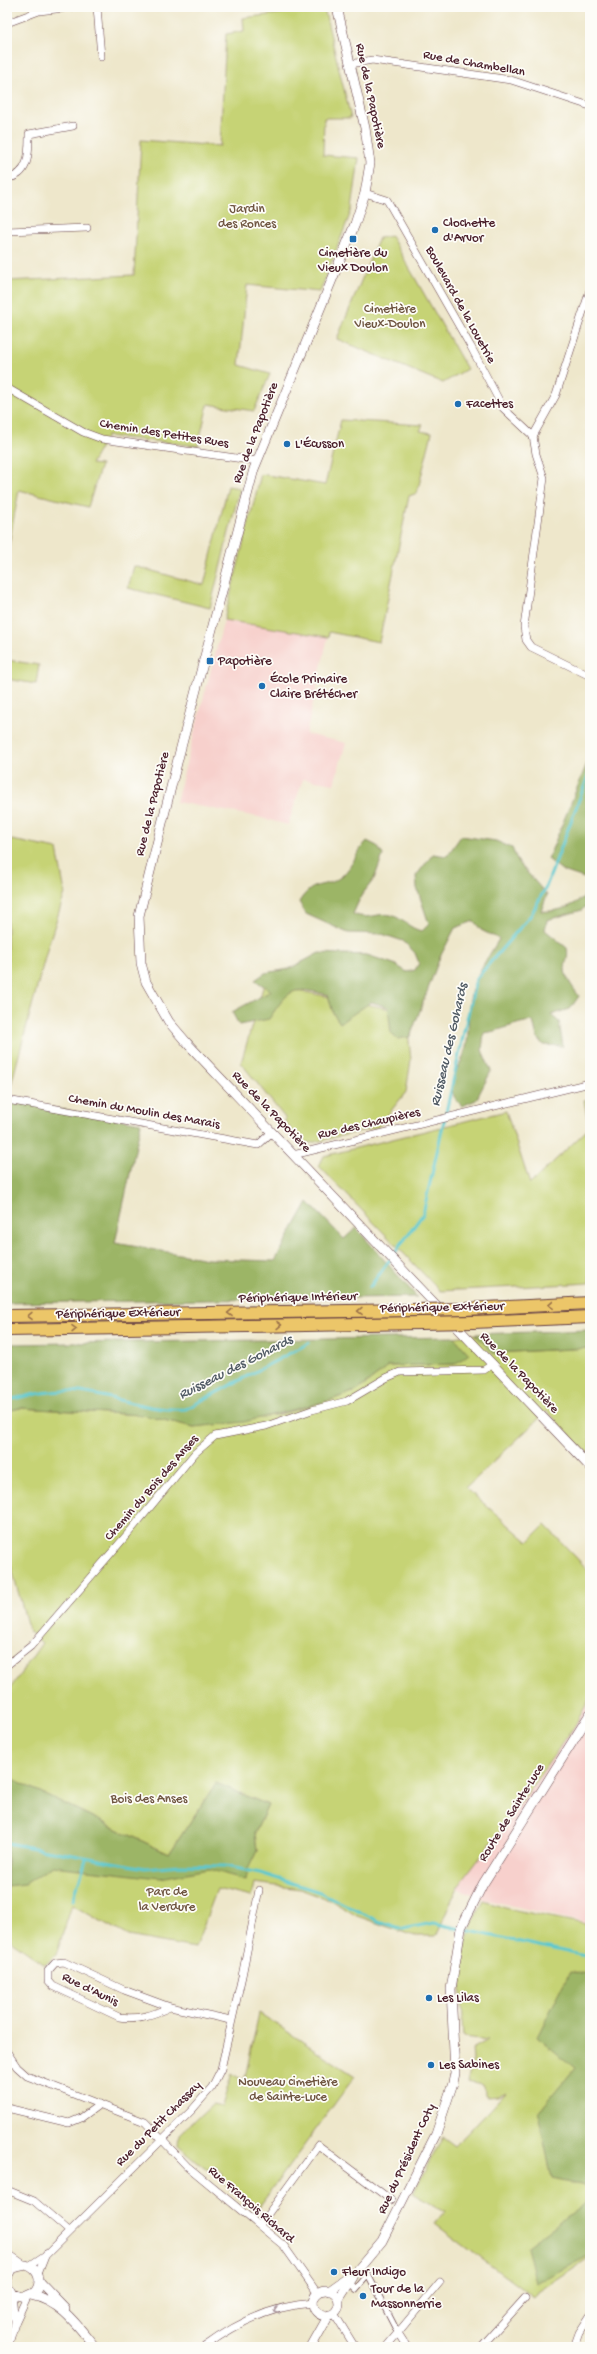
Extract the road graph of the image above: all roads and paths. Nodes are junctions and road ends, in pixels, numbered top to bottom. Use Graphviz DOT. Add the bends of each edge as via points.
graph roads {
  1 [pos="73,7"];
  2 [pos="97,7"];
  3 [pos="337,7"];
  4 [pos="7,23"];
  5 [pos="101,57"];
  6 [pos="351,64"];
  7 [pos="590,106"];
  8 [pos="73,126"];
  9 [pos="7,178"];
  10 [pos="365,193"];
  11 [pos="87,228"];
  12 [pos="7,231"];
  13 [pos="590,290"];
  14 [pos="7,388"];
  15 [pos="533,436"];
  16 [pos="257,461"];
  17 [pos="590,676"];
  18 [pos="590,1083"];
  19 [pos="7,1100"];
  20 [pos="272,1132"];
  21 [pos="293,1155"];
  22 [pos="590,1303"];
  23 [pos="7,1316"];
  24 [pos="590,1317"];
  25 [pos="7,1330"];
  26 [pos="493,1364"];
  27 [pos="590,1468"];
  28 [pos="10,1656"];
  29 [pos="7,1665"];
  30 [pos="590,1714"];
  31 [pos="259,1890"];
  32 [pos="461,1928"];
  33 [pos="170,2007"];
  34 [pos="231,2020"];
  35 [pos="7,2052"];
  36 [pos="100,2104"];
  37 [pos="7,2108"];
  38 [pos="162,2139"];
  39 [pos="7,2190"];
  40 [pos="391,2200"];
  41 [pos="260,2225"];
  42 [pos="69,2231"];
  43 [pos="7,2254"];
  44 [pos="47,2254"];
  45 [pos="26,2265"];
  46 [pos="356,2272"];
  47 [pos="7,2275"];
  48 [pos="39,2278"];
  49 [pos="440,2282"];
  50 [pos="350,2283"];
  51 [pos="7,2285"];
  52 [pos="330,2291"];
  53 [pos="12,2294"];
  54 [pos="318,2294"];
  55 [pos="29,2296"];
  56 [pos="525,2298"];
  57 [pos="338,2299"];
  58 [pos="314,2303"];
  59 [pos="328,2314"];
  60 [pos="70,2316"];
  61 [pos="590,2316"];
  62 [pos="15,2323"];
  63 [pos="398,2333"];
  64 [pos="8,2347"];
  65 [pos="95,2347"];
  66 [pos="204,2347"];
  67 [pos="311,2347"];
  68 [pos="355,2347"];
  69 [pos="386,2347"];
  70 [pos="407,2347"];
  71 [pos="481,2347"];
  72 [pos="574,2347"];
  1 -- 4 [label="street" via="39,11"];
  2 -- 5 [label="street"];
  3 -- 6 [label="street, Rue de la Papotière"];
  6 -- 7 [label="street, Rue de Chambellan" via="372,60 511,80"];
  6 -- 10 [label="street, Rue de la Papotière" via="370,163"];
  8 -- 9 [label="street" via="29,134 30,156 23,171"];
  10 -- 15 [label="street, Boulevard de la Louetrie" via="387,200 503,408"];
  10 -- 16 [label="street, Rue de la Papotière" via="355,224"];
  11 -- 12 [label="street"];
  13 -- 15 [label="street" via="556,395"];
  14 -- 16 [label="street, Chemin des Petites Rues" via="83,432 102,439"];
  15 -- 17 [label="street" via="544,478 524,627 526,640 531,648"];
  16 -- 20 [label="street, Rue de la Papotière" via="179,754 140,916 139,939 146,982 169,1022"];
  18 -- 21 [label="street, Rue des Chaupières"];
  19 -- 20 [label="street, Chemin du Moulin des Marais" via="258,1145"];
  20 -- 21 [label="street, Rue de la Papotière"];
  21 -- 26 [label="street, Rue de la Papotière"];
  22 -- 23 [label="highway, Périphérique Intérieur, one-way, bridge" via="466,1309"];
  25 -- 24 [label="highway, Périphérique Extérieur, one-way, bridge" via="473,1322"];
  26 -- 27 [label="street, Rue de la Papotière"];
  26 -- 28 [label="street, Chemin du Bois des Anses" via="484,1370 400,1372 347,1401 266,1426 215,1436 195,1453 31,1646"];
  28 -- 29 [label="street, Chemin du Bois des Anses"];
  30 -- 32 [label="street, Route de Sainte-Luce" via="483,1884"];
  31 -- 34 [label="street, Rue du Petit Chassay"];
  32 -- 46 [label="street, Rue du Président Coty" via="451,1989 453,2083 436,2134 398,2211 382,2241"];
  33 -- 33 [label="street, Rue d'Aunis" via="143,2017 118,2017 53,1986 48,1980 48,1971 55,1963 64,1962 124,1990"];
  33 -- 34 [label="street, Rue d'Aunis"];
  34 -- 38 [label="street, Rue du Petit Chassay" via="221,2069 212,2087"];
  35 -- 36 [label="street, Rue François Richard" via="27,2076"];
  36 -- 37 [label="street" via="81,2118 69,2123"];
  36 -- 38 [label="street, Rue François Richard" via="145,2122"];
  38 -- 41 [label="street, Rue François Richard" via="187,2166"];
  38 -- 42 [label="street, Rue du Petit Chassay"];
  39 -- 42 [label="street" via="34,2201"];
  40 -- 41 [label="street" via="318,2145"];
  41 -- 54 [label="street, Rue François Richard" via="284,2246"];
  42 -- 44 [label="street, Rue du Petit Chassay"];
  43 -- 45 [label="street"];
  44 -- 45 [label="street, Rue du Petit Chassay"];
  44 -- 48 [label="street, Rue du Petit Chassay"];
  45 -- 47 [label="street" via="12,2268"];
  45 -- 48 [label="street"];
  46 -- 50 [label="street, Rue du Président Coty"];
  46 -- 52 [label="street, Rue du Président Coty"];
  48 -- 55 [label="street" via="37,2289"];
  48 -- 60 [label="street"];
  49 -- 63 [label="street"];
  50 -- 57 [label="street, Rue du Président Coty"];
  50 -- 63 [label="street" via="356,2289 368,2276"];
  51 -- 53 [label="street"];
  52 -- 54 [label="street"];
  52 -- 57 [label="street"];
  53 -- 55 [label="street" via="18,2297"];
  53 -- 62 [label="street"];
  54 -- 58 [label="street"];
  55 -- 60 [label="street" via="45,2298"];
  55 -- 62 [label="street"];
  56 -- 71 [label="street"];
  57 -- 59 [label="street" via="338,2307"];
  58 -- 59 [label="street"];
  58 -- 66 [label="street, one-way" via="253,2318 230,2329"];
  59 -- 67 [label="street"];
  59 -- 68 [label="street"];
  60 -- 65 [label="street"];
  61 -- 72 [label="street"];
  62 -- 64 [label="street"];
  63 -- 69 [label="street"];
  63 -- 70 [label="street"];
}
